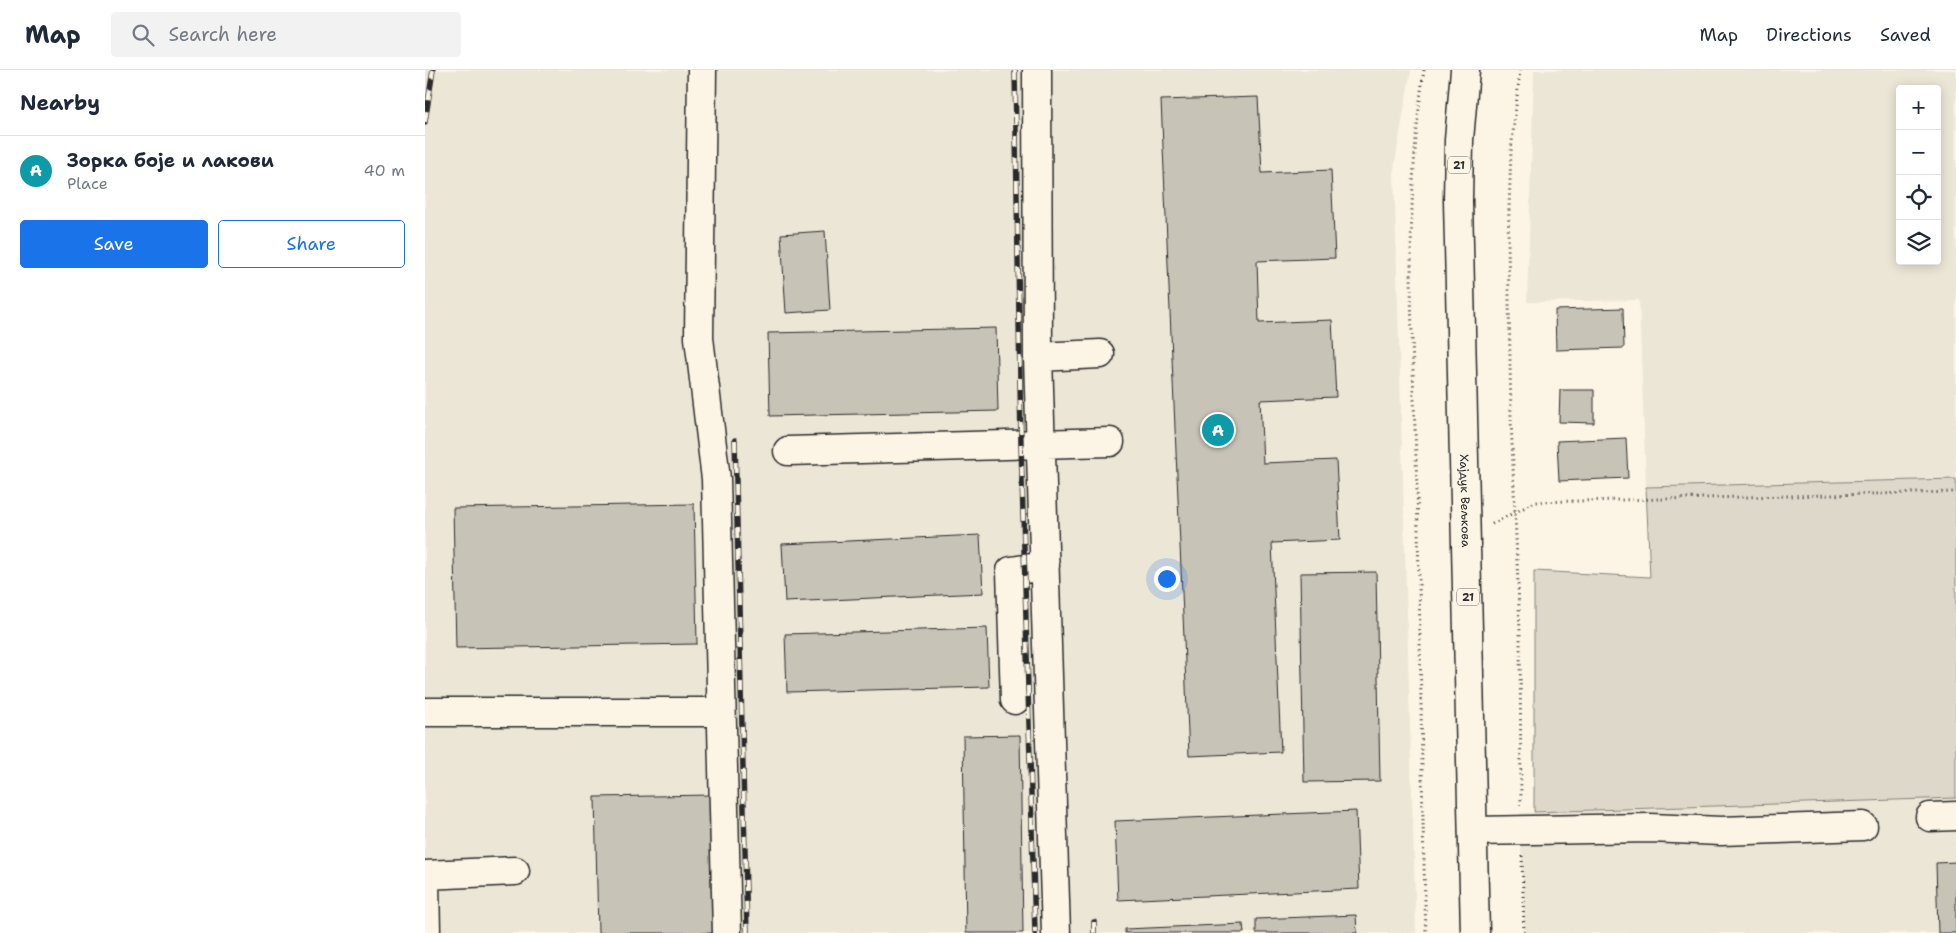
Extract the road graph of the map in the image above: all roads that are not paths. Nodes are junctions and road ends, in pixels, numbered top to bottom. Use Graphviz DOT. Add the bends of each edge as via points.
graph roads {
  1 [pos="702,70"];
  2 [pos="1037,70"];
  3 [pos="1465,70"];
  4 [pos="1100,354"];
  5 [pos="1038,357"];
  6 [pos="1111,442"];
  7 [pos="1041,443"];
  8 [pos="789,451"];
  9 [pos="1045,566"];
  10 [pos="1015,700"];
  11 [pos="425,712"];
  12 [pos="721,712"];
  13 [pos="1863,826"];
  14 [pos="1473,831"];
  15 [pos="515,871"];
  16 [pos="425,875"];
  17 [pos="425,881"];
  18 [pos="426,933"];
  19 [pos="727,933"];
  20 [pos="1056,933"];
  21 [pos="1475,933"];
  1 -- 12 [label="main road" via="699,338 716,479"];
  2 -- 5 [label="main road"];
  3 -- 14 [label="main road, Хајдук Вељкова / 21" via="1458,201"];
  4 -- 5 [label="main road"];
  5 -- 7 [label="main road"];
  6 -- 7 [label="main road"];
  7 -- 8 [label="main road"];
  7 -- 9 [label="main road"];
  9 -- 10 [label="main road" via="1011,570"];
  9 -- 20 [label="main road"];
  11 -- 12 [label="main road"];
  12 -- 19 [label="main road"];
  13 -- 14 [label="main road" via="1721,831 1651,828"];
  14 -- 21 [label="main road, Хајдук Вељкова / 21"];
  15 -- 16 [label="main road"];
  17 -- 18 [label="main road"];
}
